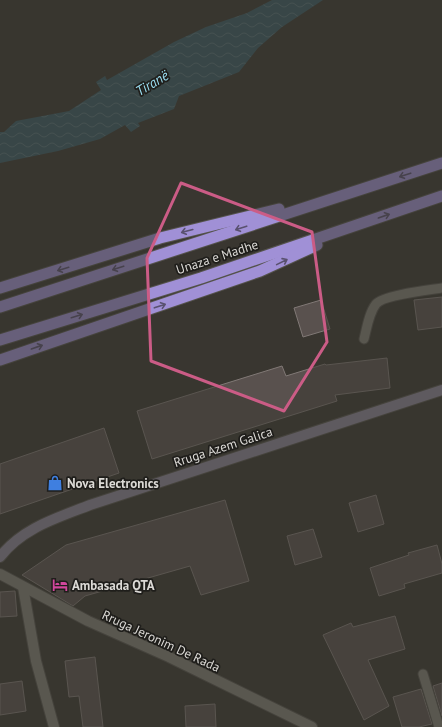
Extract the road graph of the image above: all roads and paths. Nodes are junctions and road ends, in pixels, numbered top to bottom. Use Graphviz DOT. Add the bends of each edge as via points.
graph roads {
  1 [pos="442,163"];
  2 [pos="348,193"];
  3 [pos="442,196"];
  4 [pos="358,224"];
  5 [pos="0,288"];
  6 [pos="442,288"];
  7 [pos="0,307"];
  8 [pos="364,339"];
  9 [pos="0,340"];
  10 [pos="0,360"];
  11 [pos="442,390"];
  12 [pos="0,556"];
  13 [pos="0,574"];
  14 [pos="24,587"];
  15 [pos="423,674"];
  16 [pos="54,727"];
  17 [pos="312,727"];
  18 [pos="439,727"];
  1 -- 2 [label="highway, Unaza e Madhe, one-way"];
  2 -- 5 [label="highway, one-way" via="160,238"];
  2 -- 7 [label="highway, Unaza e Madhe, one-way"];
  4 -- 3 [label="highway, Unaza e Madhe, one-way"];
  9 -- 4 [label="highway, Unaza e Madhe, one-way" via="201,278"];
  10 -- 4 [label="highway, one-way" via="260,271"];
  6 -- 8 [label="lane" via="396,295 377,302"];
  11 -- 12 [label="main road, Rruga Azem Galica" via="90,505 42,524 20,536"];
  13 -- 14 [label="street, Rruga Jeronim De Rada"];
  14 -- 16 [label="street" via="36,661"];
  14 -- 17 [label="street, Rruga Jeronim De Rada" via="88,621 169,657"];
  15 -- 18 [label="lane"];
}
